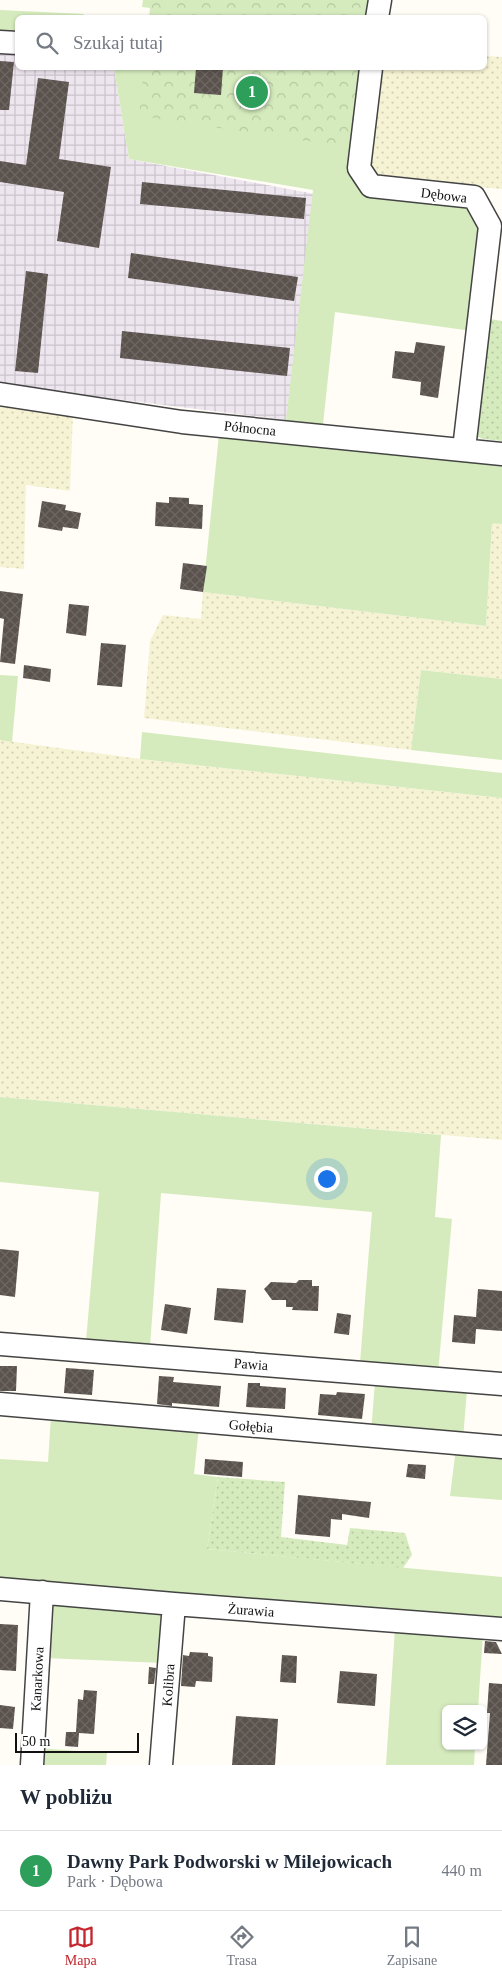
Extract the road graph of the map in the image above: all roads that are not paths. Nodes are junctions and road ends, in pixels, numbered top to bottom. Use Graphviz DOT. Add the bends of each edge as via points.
graph roads {
  1 [pos="380,0"];
  2 [pos="378,15"];
  3 [pos="0,42"];
  4 [pos="15,43"];
  5 [pos="371,70"];
  6 [pos="0,394"];
  7 [pos="464,449"];
  8 [pos="502,454"];
  9 [pos="0,1344"];
  10 [pos="502,1384"];
  11 [pos="0,1404"];
  12 [pos="502,1447"];
  13 [pos="0,1589"];
  14 [pos="42,1592"];
  15 [pos="174,1604"];
  16 [pos="502,1629"];
  17 [pos="32,1765"];
  18 [pos="162,1765"];
  1 -- 2 [label="street"];
  3 -- 4 [label="street"];
  5 -- 7 [label="street, Dębowa" via="359,168 371,186 474,197 490,226"];
  6 -- 7 [label="street, Północna" via="182,422"];
  7 -- 8 [label="street, Północna"];
  9 -- 10 [label="street, Pawia"];
  11 -- 12 [label="street, Gołębia"];
  13 -- 14 [label="street, Żurawia"];
  14 -- 15 [label="street, Żurawia"];
  14 -- 17 [label="street, Kanarkowa"];
  15 -- 16 [label="street, Żurawia"];
  15 -- 18 [label="street, Kolibra"];
}
